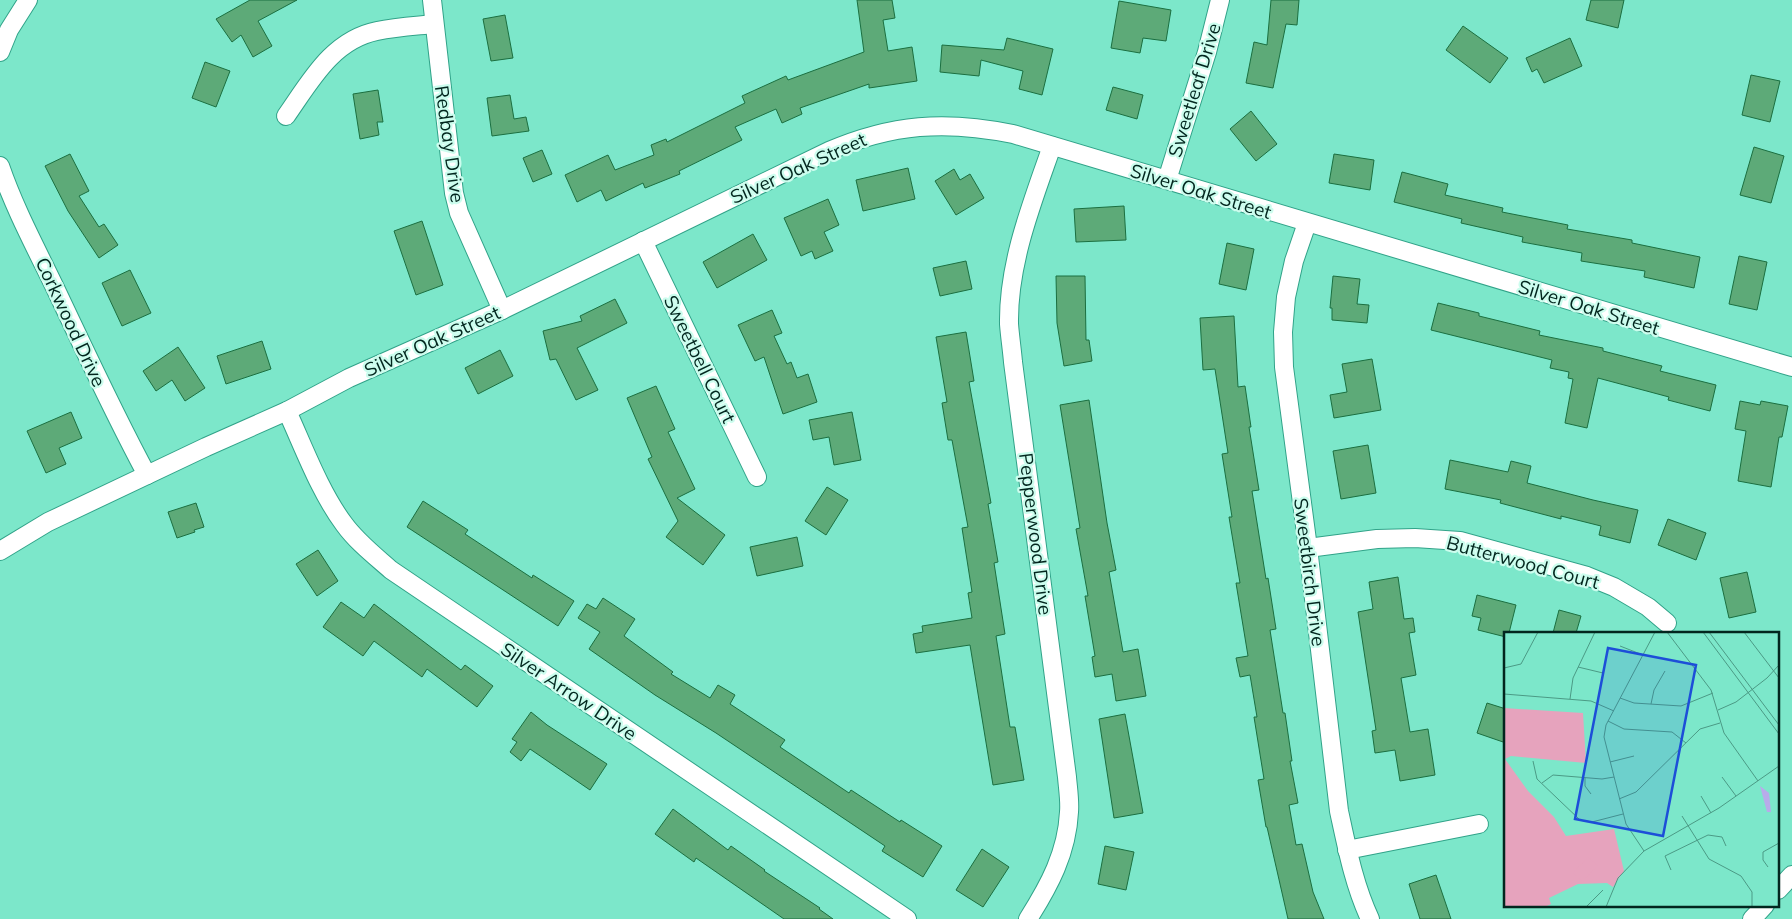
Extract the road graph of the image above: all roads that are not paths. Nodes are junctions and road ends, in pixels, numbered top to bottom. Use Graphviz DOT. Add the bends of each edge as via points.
graph roads {
  1 [pos="28,0"];
  2 [pos="432,0"];
  3 [pos="1220,0"];
  4 [pos="434,24"];
  5 [pos="0,52"];
  6 [pos="286,116"];
  7 [pos="1052,146"];
  8 [pos="0,166"];
  9 [pos="1167,180"];
  10 [pos="1307,223"];
  11 [pos="643,241"];
  12 [pos="502,310"];
  13 [pos="1791,362"];
  14 [pos="287,411"];
  15 [pos="147,475"];
  16 [pos="757,477"];
  17 [pos="1308,548"];
  18 [pos="0,552"];
  19 [pos="1667,623"];
  20 [pos="1479,824"];
  21 [pos="1348,850"];
  22 [pos="1792,875"];
  23 [pos="1780,888"];
  24 [pos="1764,906"];
  25 [pos="907,919"];
  26 [pos="1028,919"];
  27 [pos="1370,919"];
  28 [pos="1752,919"];
  1 -- 5 [label="street" via="9,30"];
  2 -- 4 [label="street, Redbay Drive"];
  3 -- 9 [label="street, Sweetleaf Drive"];
  4 -- 6 [label="street" via="375,31 356,38 319,68"];
  4 -- 12 [label="street, Redbay Drive" via="454,193 459,213"];
  7 -- 9 [label="street, Silver Oak Street"];
  7 -- 11 [label="street, Silver Oak Street" via="1012,134 952,125 882,132 829,151"];
  7 -- 26 [label="street, Pepperwood Drive" via="1016,258 1009,324 1068,778 1069,812 1059,863"];
  8 -- 15 [label="street, Corkwood Drive" via="37,251"];
  9 -- 10 [label="street, Silver Oak Street"];
  10 -- 13 [label="street, Silver Oak Street"];
  10 -- 17 [label="street, Sweetbirch Drive" via="1286,297 1283,332 1284,367"];
  11 -- 12 [label="street, Silver Oak Street"];
  11 -- 16 [label="street, Sweetbell Court"];
  12 -- 14 [label="street, Silver Oak Street" via="350,378"];
  14 -- 15 [label="street, Silver Oak Street"];
  14 -- 25 [label="street, Silver Arrow Drive" via="343,523 390,570"];
  15 -- 18 [label="street, Silver Oak Street" via="48,522"];
  17 -- 19 [label="street, Butterwood Court" via="1377,539 1460,541 1587,576 1614,587 1648,607"];
  17 -- 21 [label="street, Sweetbirch Drive" via="1339,811"];
  20 -- 21 [label="street"];
  21 -- 27 [label="street, Sweetbirch Drive"];
  22 -- 23 [label="street"];
  24 -- 28 [label="street"];
}
